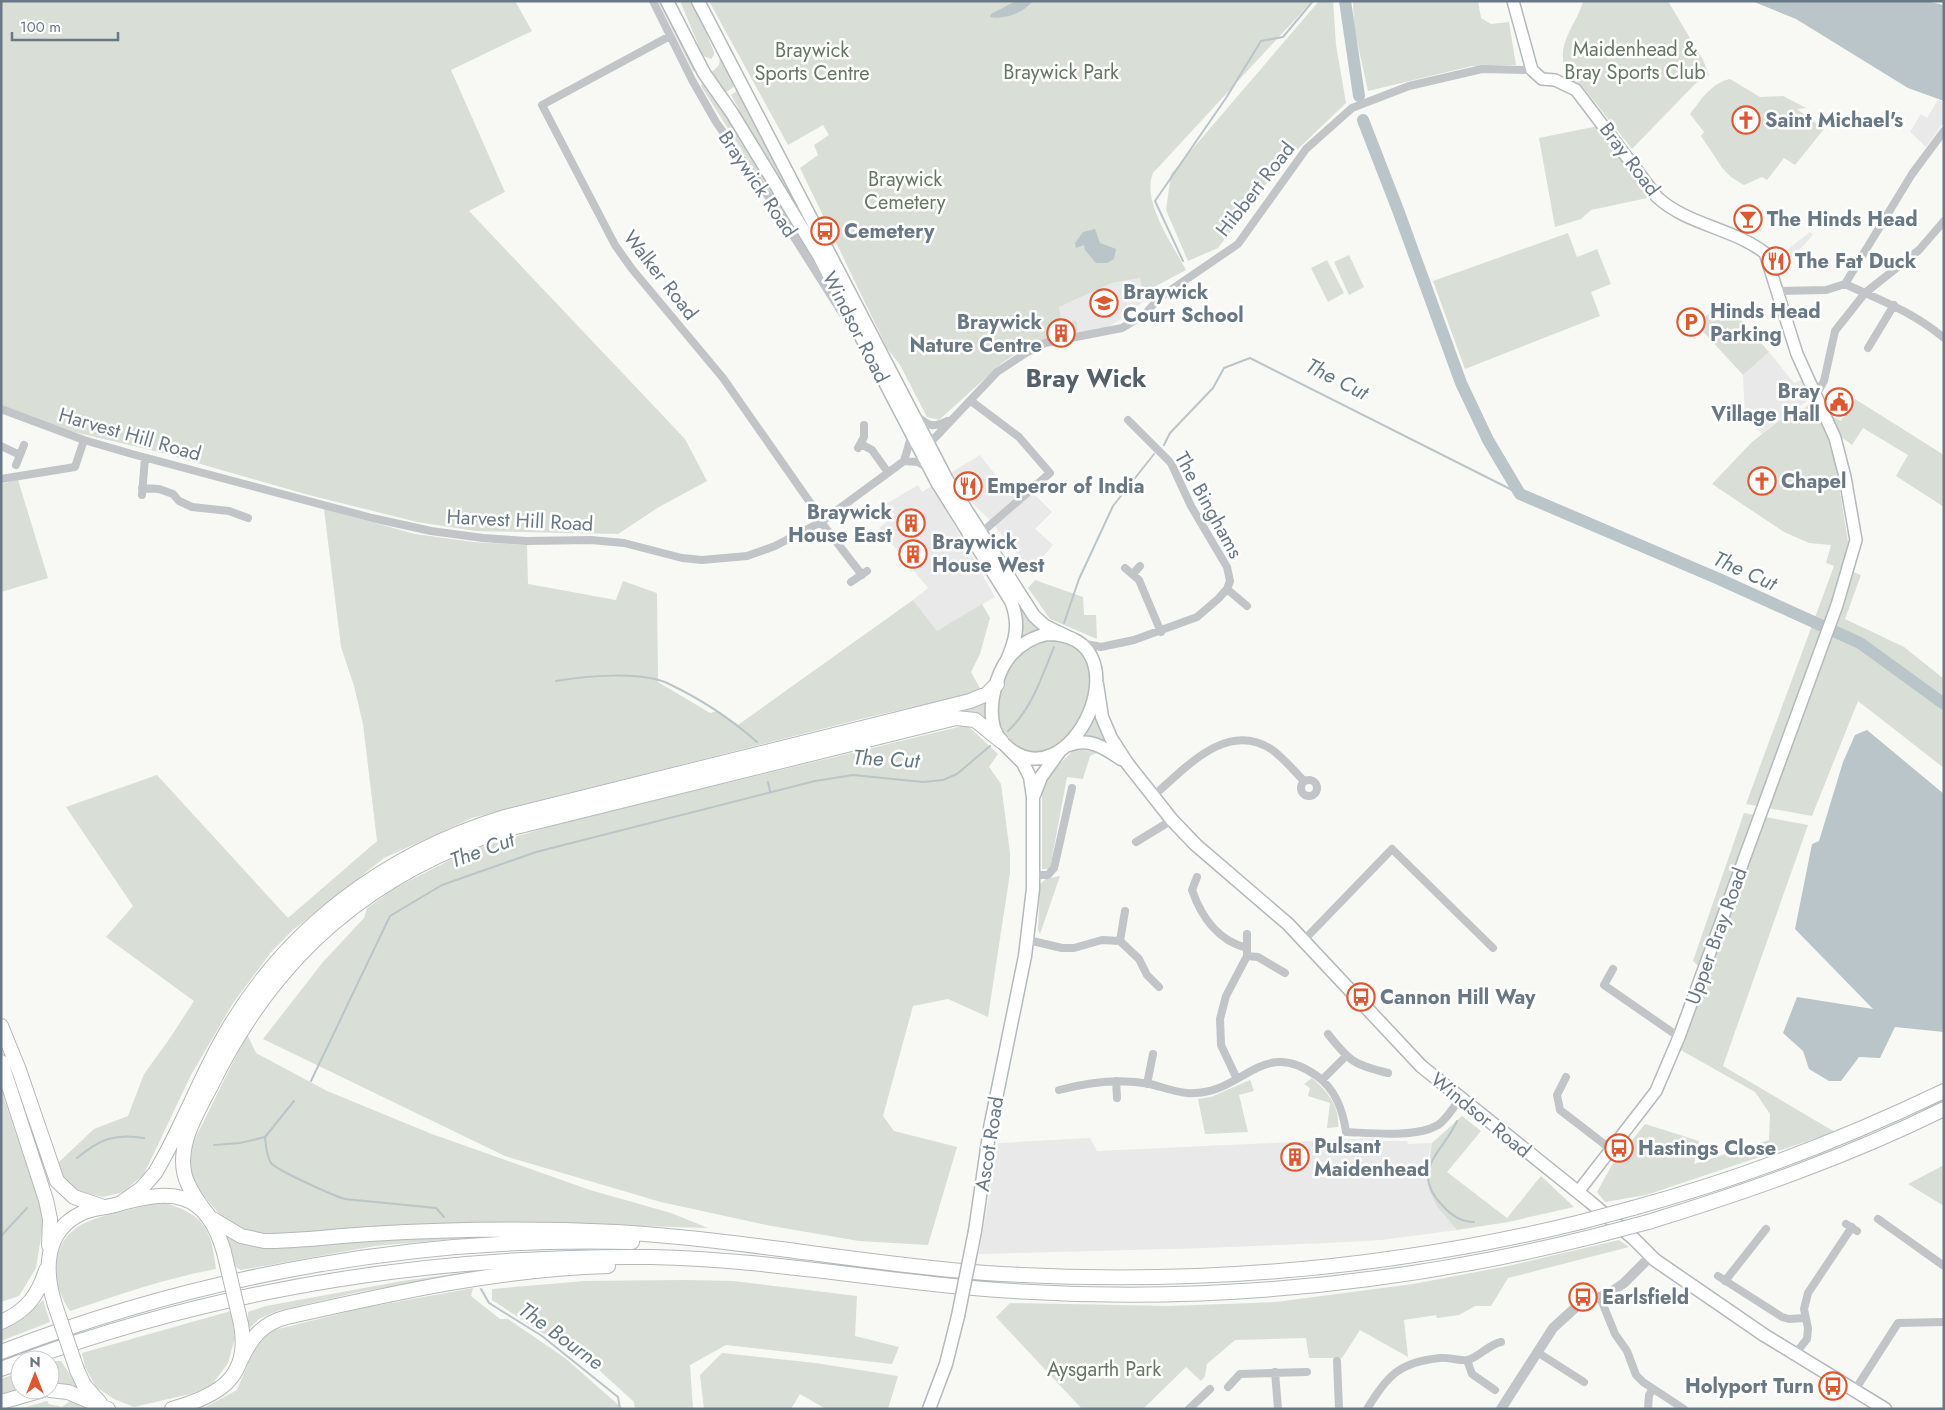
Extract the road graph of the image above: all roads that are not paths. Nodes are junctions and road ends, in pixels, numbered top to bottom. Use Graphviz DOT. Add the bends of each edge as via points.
graph roads {
  1 [pos="653,1"];
  2 [pos="667,1"];
  3 [pos="698,1"];
  4 [pos="1513,1"];
  5 [pos="670,36"];
  6 [pos="1532,70"];
  7 [pos="1944,131"];
  8 [pos="1944,221"];
  9 [pos="1845,284"];
  10 [pos="1777,291"];
  11 [pos="1865,293"];
  12 [pos="1894,305"];
  13 [pos="1944,338"];
  14 [pos="1868,348"];
  15 [pos="872,360"];
  16 [pos="1816,395"];
  17 [pos="971,401"];
  18 [pos="1,409"];
  19 [pos="913,414"];
  20 [pos="1128,420"];
  21 [pos="948,421"];
  22 [pos="864,425"];
  23 [pos="912,434"];
  24 [pos="84,440"];
  25 [pos="929,444"];
  26 [pos="24,445"];
  27 [pos="1,446"];
  28 [pos="20,455"];
  29 [pos="145,458"];
  30 [pos="904,460"];
  31 [pos="16,465"];
  32 [pos="887,471"];
  33 [pos="932,471"];
  34 [pos="1,479"];
  35 [pos="248,518"];
  36 [pos="822,521"];
  37 [pos="988,527"];
  38 [pos="1856,540"];
  39 [pos="1140,566"];
  40 [pos="1125,568"];
  41 [pos="1133,574"];
  42 [pos="851,582"];
  43 [pos="1227,589"];
  44 [pos="1247,606"];
  45 [pos="1161,632"];
  46 [pos="1071,638"];
  47 [pos="1101,647"];
  48 [pos="1007,660"];
  49 [pos="1096,669"];
  50 [pos="997,684"];
  51 [pos="1097,684"];
  52 [pos="1002,743"];
  53 [pos="1064,749"];
  54 [pos="1127,763"];
  55 [pos="1304,781"];
  56 [pos="1072,788"];
  57 [pos="1153,796"];
  58 [pos="1033,797"];
  59 [pos="1172,820"];
  60 [pos="1136,842"];
  61 [pos="1034,875"];
  62 [pos="1196,877"];
  63 [pos="1125,911"];
  64 [pos="1247,934"];
  65 [pos="1028,940"];
  66 [pos="1304,940"];
  67 [pos="1120,941"];
  68 [pos="1493,948"];
  69 [pos="1247,952"];
  70 [pos="1613,969"];
  71 [pos="1285,973"];
  72 [pos="1159,987"];
  73 [pos="1,1026"];
  74 [pos="1328,1034"];
  75 [pos="1679,1037"];
  76 [pos="1153,1054"];
  77 [pos="1346,1056"];
  78 [pos="1,1062"];
  79 [pos="1388,1072"];
  80 [pos="1566,1078"];
  81 [pos="1237,1080"];
  82 [pos="1322,1080"];
  83 [pos="1116,1081"];
  84 [pos="1148,1084"];
  85 [pos="1059,1090"];
  86 [pos="1944,1091"];
  87 [pos="1117,1098"];
  88 [pos="1460,1098"];
  89 [pos="1944,1109"];
  90 [pos="1612,1150"];
  91 [pos="1578,1192"];
  92 [pos="116,1204"];
  93 [pos="210,1217"];
  94 [pos="1878,1219"];
  95 [pos="1895,1220"];
  96 [pos="1852,1227"];
  97 [pos="1890,1227"];
  98 [pos="1766,1229"];
  99 [pos="48,1255"];
  100 [pos="842,1257"];
  101 [pos="1650,1257"];
  102 [pos="718,1262"];
  103 [pos="1940,1264"];
  104 [pos="1718,1276"];
  105 [pos="1725,1281"];
  106 [pos="1600,1297"];
  107 [pos="1806,1318"];
  108 [pos="1,1322"];
  109 [pos="1944,1322"];
  110 [pos="1501,1342"];
  111 [pos="54,1350"];
  112 [pos="1,1352"];
  113 [pos="1537,1352"];
  114 [pos="1795,1354"];
  115 [pos="1468,1360"];
  116 [pos="1337,1361"];
  117 [pos="240,1362"];
  118 [pos="1275,1372"];
  119 [pos="1307,1372"];
  120 [pos="1585,1372"];
  121 [pos="1228,1387"];
  122 [pos="1210,1389"];
  123 [pos="1653,1389"];
  124 [pos="1495,1390"];
  125 [pos="1855,1390"];
  126 [pos="60,1391"];
  127 [pos="108,1409"];
  128 [pos="172,1409"];
  129 [pos="929,1409"];
  130 [pos="1189,1409"];
  131 [pos="1278,1409"];
  132 [pos="1339,1409"];
  133 [pos="1367,1409"];
  134 [pos="1500,1409"];
  135 [pos="1648,1409"];
  136 [pos="1684,1409"];
  137 [pos="1885,1409"];
  1 -- 5 [label="street, Braywick Road"];
  2 -- 15 [label="main road, Windsor Road" via="704,73 819,256"];
  3 -- 19 [label="main road, Braywick Road"];
  4 -- 6 [label="main road"];
  5 -- 15 [label="street, Braywick Road" via="716,122 768,196"];
  5 -- 36 [label="street, Walker Road" via="542,105 615,246 723,378"];
  6 -- 10 [label="main road, Bray Road" via="1542,79 1555,80 1576,90 1657,197 1669,208 1765,253"];
  6 -- 17 [label="street, Hibbert Road" via="1482,69 1409,86 1352,108 1306,149 1238,244 1159,298 1146,313 1122,328 1045,343 997,372"];
  7 -- 9 [label="street" via="1912,174"];
  8 -- 11 [label="street" via="1919,250"];
  9 -- 10 [label="street" via="1826,290"];
  9 -- 11 [label="street"];
  10 -- 16 [label="main road, Bray Road" via="1797,354"];
  11 -- 12 [label="street"];
  11 -- 16 [label="street" via="1835,331 1824,381"];
  12 -- 13 [label="street"];
  12 -- 14 [label="street"];
  15 -- 23 [label="main road, Windsor Road"];
  16 -- 38 [label="main road, Bray Road" via="1835,438"];
  17 -- 21 [label="street, Hibbert Road"];
  17 -- 37 [label="street" via="1019,437 1050,473"];
  18 -- 24 [label="street, Harvest Hill Road"];
  19 -- 21 [label="street" via="929,426 936,427"];
  19 -- 25 [label="main road, Braywick Road"];
  20 -- 43 [label="street, The Binghams" via="1171,463 1191,506 1227,567 1230,582"];
  21 -- 25 [label="street, Hibbert Road"];
  22 -- 32 [label="street" via="860,446 872,450"];
  23 -- 30 [label="street"];
  23 -- 33 [label="main road, Windsor Road"];
  24 -- 29 [label="street, Harvest Hill Road"];
  24 -- 34 [label="street" via="75,467"];
  25 -- 46 [label="main road, Braywick Road" via="964,509 1030,612 1045,626"];
  26 -- 28 [label="street"];
  27 -- 28 [label="street"];
  28 -- 31 [label="street"];
  29 -- 35 [label="street" via="142,492 159,489 192,507 229,511"];
  29 -- 36 [label="street, Harvest Hill Road" via="431,531 526,541 624,543 682,558 711,560 748,556 776,546"];
  30 -- 32 [label="street, Harvest Hill Road"];
  30 -- 33 [label="street" via="918,462"];
  32 -- 36 [label="street, Harvest Hill Road"];
  33 -- 48 [label="main road, Windsor Road" via="1014,607 1017,630"];
  36 -- 42 [label="street" via="865,573"];
  38 -- 75 [label="main road, Upper Bray Road" via="1836,605"];
  39 -- 41 [label="street"];
  40 -- 41 [label="street"];
  41 -- 45 [label="street" via="1139,580"];
  43 -- 44 [label="street, The Binghams"];
  43 -- 45 [label="street, The Binghams" via="1197,617"];
  45 -- 47 [label="street, The Binghams"];
  46 -- 47 [label="street, The Binghams" via="1088,646"];
  46 -- 48 [label="main road" via="1047,634 1035,637"];
  46 -- 49 [label="main road" via="1086,650"];
  47 -- 49 [label="street" via="1096,657"];
  48 -- 50 [label="main road"];
  49 -- 51 [label="main road"];
  50 -- 52 [label="main road" via="991,711 995,731"];
  50 -- 92 [label="highway" via="984,696 970,701 496,820 435,843 386,869 325,913 266,974 215,1052 155,1173 141,1189"];
  51 -- 53 [label="main road" via="1081,728"];
  51 -- 54 [label="main road, Windsor Road" via="1105,725"];
  52 -- 53 [label="main road" via="1031,757 1044,757"];
  52 -- 58 [label="main road, Ascot Road" via="1026,766"];
  52 -- 93 [label="highway" via="975,720 956,718 508,829 455,848 404,873 357,903 301,953 264,996 233,1043 196,1117 183,1156 187,1183"];
  53 -- 54 [label="main road, Windsor Road" via="1077,742 1094,744"];
  53 -- 58 [label="main road, Ascot Road" via="1040,777"];
  54 -- 57 [label="main road, Windsor Road"];
  55 -- 57 [label="street" via="1271,749 1246,740 1222,743 1198,758"];
  56 -- 61 [label="street" via="1054,868 1048,875"];
  57 -- 59 [label="main road, Windsor Road"];
  58 -- 61 [label="main road, Ascot Road"];
  59 -- 60 [label="street"];
  59 -- 66 [label="main road, Windsor Road"];
  61 -- 65 [label="main road, Ascot Road"];
  62 -- 69 [label="street" via="1192,890 1202,919 1224,939"];
  63 -- 67 [label="street"];
  64 -- 69 [label="street"];
  65 -- 67 [label="street" via="1062,948 1102,940"];
  65 -- 129 [label="main road, Ascot Road, bridge" via="990,1128 958,1316 946,1364"];
  66 -- 68 [label="street" via="1392,849"];
  66 -- 88 [label="main road, Windsor Road" via="1413,1059"];
  67 -- 72 [label="street" via="1139,959 1145,978"];
  69 -- 71 [label="street"];
  69 -- 81 [label="street" via="1226,996 1220,1019 1221,1045"];
  70 -- 75 [label="street" via="1604,985"];
  73 -- 92 [label="highway" via="57,1181 80,1200 95,1205"];
  74 -- 77 [label="street"];
  75 -- 90 [label="main road, Upper Bray Road" via="1656,1091"];
  76 -- 84 [label="street"];
  77 -- 79 [label="street" via="1361,1066"];
  77 -- 82 [label="street"];
  78 -- 99 [label="highway" via="49,1210"];
  80 -- 90 [label="street" via="1557,1095 1560,1110"];
  81 -- 82 [label="street" via="1265,1064 1285,1060 1306,1068"];
  81 -- 84 [label="street" via="1216,1090 1187,1093"];
  82 -- 88 [label="street" via="1343,1110 1346,1132 1417,1131 1438,1125"];
  83 -- 84 [label="street"];
  83 -- 85 [label="street" via="1067,1084"];
  83 -- 87 [label="street"];
  86 -- 100 [label="highway, bridge" via="1812,1149 1728,1179 1580,1222 1420,1255 1314,1269 1122,1278 1016,1275"];
  88 -- 91 [label="main road, Windsor Road"];
  89 -- 102 [label="highway, bridge" via="1883,1138 1773,1181 1648,1222 1492,1259 1378,1278 1173,1294 1077,1294 985,1289"];
  90 -- 91 [label="main road, Upper Bray Road"];
  91 -- 101 [label="main road, Windsor Road" via="1634,1238"];
  92 -- 93 [label="highway" via="148,1195 169,1195 188,1201"];
  92 -- 99 [label="highway" via="88,1210 70,1220 58,1232"];
  93 -- 100 [label="highway" via="241,1236 264,1241 455,1230 604,1232 708,1239"];
  93 -- 117 [label="highway, bridge" via="224,1252 241,1324"];
  94 -- 97 [label="street"];
  95 -- 97 [label="street"];
  96 -- 107 [label="street" via="1808,1293 1804,1309"];
  97 -- 103 [label="street"];
  98 -- 105 [label="street" via="1758,1235"];
  99 -- 108 [label="highway" via="33,1300 18,1314"];
  99 -- 127 [label="highway, bridge" via="48,1279 77,1370 89,1392"];
  100 -- 112 [label="highway" via="618,1242 525,1243 432,1250 325,1264 212,1287 106,1316"];
  101 -- 106 [label="street" via="1624,1283"];
  101 -- 114 [label="main road, Windsor Road"];
  102 -- 111 [label="highway" via="656,1257 540,1259 377,1273 285,1288 194,1308"];
  102 -- 117 [label="highway" via="537,1272 373,1297 274,1321 258,1332"];
  104 -- 105 [label="street"];
  105 -- 107 [label="street" via="1782,1316"];
  106 -- 113 [label="street" via="1570,1312 1553,1328"];
  106 -- 123 [label="street" via="1636,1375"];
  107 -- 114 [label="street" via="1807,1339"];
  109 -- 125 [label="street" via="1898,1323"];
  110 -- 115 [label="street" via="1490,1344"];
  113 -- 120 [label="street" via="1582,1381"];
  113 -- 134 [label="street"];
  114 -- 125 [label="main road, Windsor Road"];
  115 -- 124 [label="street" via="1472,1374"];
  115 -- 133 [label="street" via="1441,1358 1412,1363 1387,1378"];
  116 -- 132 [label="street"];
  117 -- 128 [label="highway" via="231,1379 218,1392"];
  118 -- 119 [label="street"];
  118 -- 121 [label="street" via="1240,1374"];
  118 -- 131 [label="street"];
  122 -- 130 [label="street"];
  123 -- 135 [label="street"];
  123 -- 136 [label="street"];
  125 -- 137 [label="main road, Windsor Road"];
  126 -- 127 [label="highway"];
}
